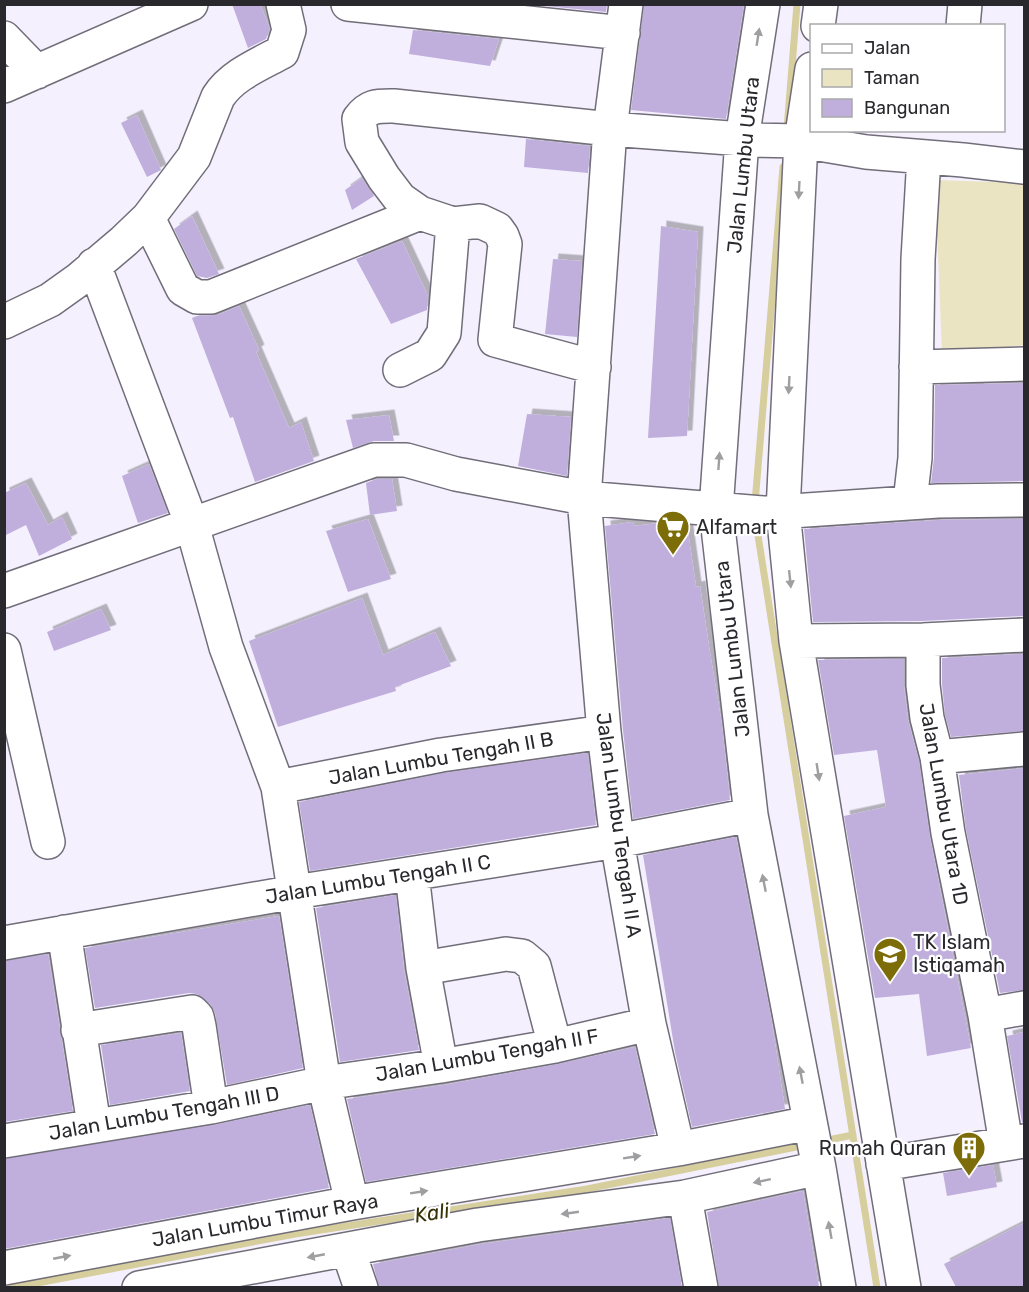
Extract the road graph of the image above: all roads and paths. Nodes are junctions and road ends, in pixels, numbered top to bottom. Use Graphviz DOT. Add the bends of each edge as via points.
graph roads {
  1 [pos="191,4"];
  2 [pos="283,4"];
  3 [pos="348,4"];
  4 [pos="763,4"];
  5 [pos="821,4"];
  6 [pos="965,4"];
  7 [pos="526,14"];
  8 [pos="625,19"];
  9 [pos="818,24"];
  10 [pos="963,24"];
  11 [pos="4,38"];
  12 [pos="36,72"];
  13 [pos="810,78"];
  14 [pos="4,86"];
  15 [pos="610,129"];
  16 [pos="749,140"];
  17 [pos="796,141"];
  18 [pos="962,145"];
  19 [pos="924,157"];
  20 [pos="1024,167"];
  21 [pos="420,213"];
  22 [pos="148,218"];
  23 [pos="453,224"];
  24 [pos="94,265"];
  25 [pos="4,322"];
  26 [pos="444,333"];
  27 [pos="495,340"];
  28 [pos="1024,364"];
  29 [pos="594,367"];
  30 [pos="916,367"];
  31 [pos="400,370"];
  32 [pos="584,498"];
  33 [pos="1024,500"];
  34 [pos="910,502"];
  35 [pos="722,510"];
  36 [pos="772,512"];
  37 [pos="192,525"];
  38 [pos="4,591"];
  39 [pos="1024,635"];
  40 [pos="923,640"];
  41 [pos="796,641"];
  42 [pos="4,650"];
  43 [pos="604,732"];
  44 [pos="13,734"];
  45 [pos="1024,749"];
  46 [pos="937,757"];
  47 [pos="278,787"];
  48 [pos="752,815"];
  49 [pos="617,841"];
  50 [pos="48,842"];
  51 [pos="412,874"];
  52 [pos="295,892"];
  53 [pos="64,932"];
  54 [pos="4,943"];
  55 [pos="423,968"];
  56 [pos="1024,1008"];
  57 [pos="985,1015"];
  58 [pos="649,1024"];
  59 [pos="78,1030"];
  60 [pos="555,1046"];
  61 [pos="441,1066"];
  62 [pos="324,1083"];
  63 [pos="211,1107"];
  64 [pos="94,1125"];
  65 [pos="4,1141"];
  66 [pos="1015,1142"];
  67 [pos="814,1144"];
  68 [pos="678,1149"];
  69 [pos="883,1164"];
  70 [pos="685,1197"];
  71 [pos="352,1203"];
  72 [pos="348,1250"];
  73 [pos="4,1268"];
  74 [pos="139,1287"];
  75 [pos="361,1287"];
  76 [pos="701,1287"];
  77 [pos="839,1287"];
  78 [pos="904,1287"];
  1 -- 12 [label="street"];
  2 -- 22 [label="street" via="288,30 282,52 223,88 194,157"];
  3 -- 7 [label="street"];
  16 -- 4 [label="street, Jalan Lumbu Utara, one-way"];
  5 -- 9 [label="street"];
  6 -- 10 [label="street"];
  7 -- 8 [label="street"];
  8 -- 15 [label="street, Jalan Lumbu Tengah II A"];
  11 -- 12 [label="street"];
  12 -- 14 [label="street"];
  13 -- 17 [label="street"];
  15 -- 16 [label="street"];
  15 -- 21 [label="street" via="373,106 359,119 362,142 400,199"];
  15 -- 29 [label="street, Jalan Lumbu Tengah II A"];
  16 -- 17 [label="street"];
  35 -- 16 [label="street, Jalan Lumbu Utara, one-way"];
  17 -- 19 [label="street"];
  17 -- 36 [label="street, one-way"];
  18 -- 19 [label="street"];
  18 -- 20 [label="street"];
  19 -- 30 [label="street"];
  21 -- 22 [label="street" via="211,297 197,297 183,290"];
  21 -- 23 [label="street"];
  22 -- 24 [label="street"];
  23 -- 26 [label="street"];
  23 -- 27 [label="street" via="480,221 497,229 505,244"];
  24 -- 25 [label="street" via="50,300"];
  24 -- 37 [label="street"];
  26 -- 27 [label="street"];
  26 -- 31 [label="street" via="430,355"];
  27 -- 29 [label="street"];
  28 -- 30 [label="street"];
  29 -- 32 [label="street, Jalan Lumbu Tengah II A"];
  30 -- 34 [label="street" via="915,458"];
  32 -- 35 [label="street"];
  32 -- 37 [label="street" via="456,474 406,460 374,460"];
  32 -- 43 [label="street, Jalan Lumbu Tengah II A"];
  33 -- 34 [label="street"];
  34 -- 36 [label="street"];
  35 -- 36 [label="street"];
  35 -- 48 [label="street, Jalan Lumbu Utara"];
  36 -- 41 [label="street, one-way"];
  37 -- 38 [label="street"];
  37 -- 47 [label="street" via="226,647"];
  39 -- 40 [label="street"];
  40 -- 41 [label="street"];
  40 -- 46 [label="street, Jalan Lumbu Utara 1D" via="923,685"];
  41 -- 69 [label="street, one-way"];
  42 -- 44 [label="street"];
  43 -- 47 [label="street, Jalan Lumbu Tengah II B" via="441,755"];
  43 -- 49 [label="street, Jalan Lumbu Tengah II A"];
  44 -- 50 [label="street"];
  45 -- 46 [label="street"];
  46 -- 57 [label="street, Jalan Lumbu Utara 1D" via="948,833"];
  47 -- 52 [label="street"];
  48 -- 49 [label="street, Jalan Lumbu Tengah II C"];
  67 -- 48 [label="street, Jalan Lumbu Utara, one-way"];
  49 -- 51 [label="street, Jalan Lumbu Tengah II C"];
  49 -- 58 [label="street, Jalan Lumbu Tengah II A"];
  51 -- 52 [label="street, Jalan Lumbu Tengah II C"];
  51 -- 55 [label="street"];
  52 -- 53 [label="street, Jalan Lumbu Tengah II C"];
  52 -- 62 [label="street"];
  53 -- 54 [label="street, Jalan Lumbu Tengah II C"];
  53 -- 59 [label="street"];
  55 -- 60 [label="street" via="506,954 522,956 534,966"];
  55 -- 61 [label="street"];
  56 -- 57 [label="street"];
  57 -- 66 [label="street, Jalan Lumbu Utara 1D"];
  58 -- 60 [label="street, Jalan Lumbu Tengah II F"];
  58 -- 68 [label="street, Jalan Lumbu Tengah II A"];
  59 -- 63 [label="street" via="192,1012 199,1026"];
  59 -- 64 [label="street"];
  60 -- 61 [label="street, Jalan Lumbu Tengah II F"];
  61 -- 62 [label="street, Jalan Lumbu Tengah II F"];
  62 -- 63 [label="street, Jalan Lumbu Tengah III D"];
  62 -- 71 [label="street"];
  63 -- 64 [label="street, Jalan Lumbu Tengah III D"];
  64 -- 65 [label="street, Jalan Lumbu Tengah III D"];
  66 -- 69 [label="street"];
  67 -- 68 [label="street, Jalan Lumbu Timur Raya"];
  67 -- 70 [label="street, one-way"];
  77 -- 67 [label="street, Jalan Lumbu Utara, one-way"];
  71 -- 68 [label="street, Jalan Lumbu Timur Raya, one-way"];
  69 -- 78 [label="street"];
  70 -- 72 [label="street, one-way" via="478,1226"];
  70 -- 76 [label="street"];
  73 -- 71 [label="street, Jalan Lumbu Timur Raya, one-way"];
  72 -- 74 [label="street, one-way"];
  72 -- 75 [label="street"];
}
